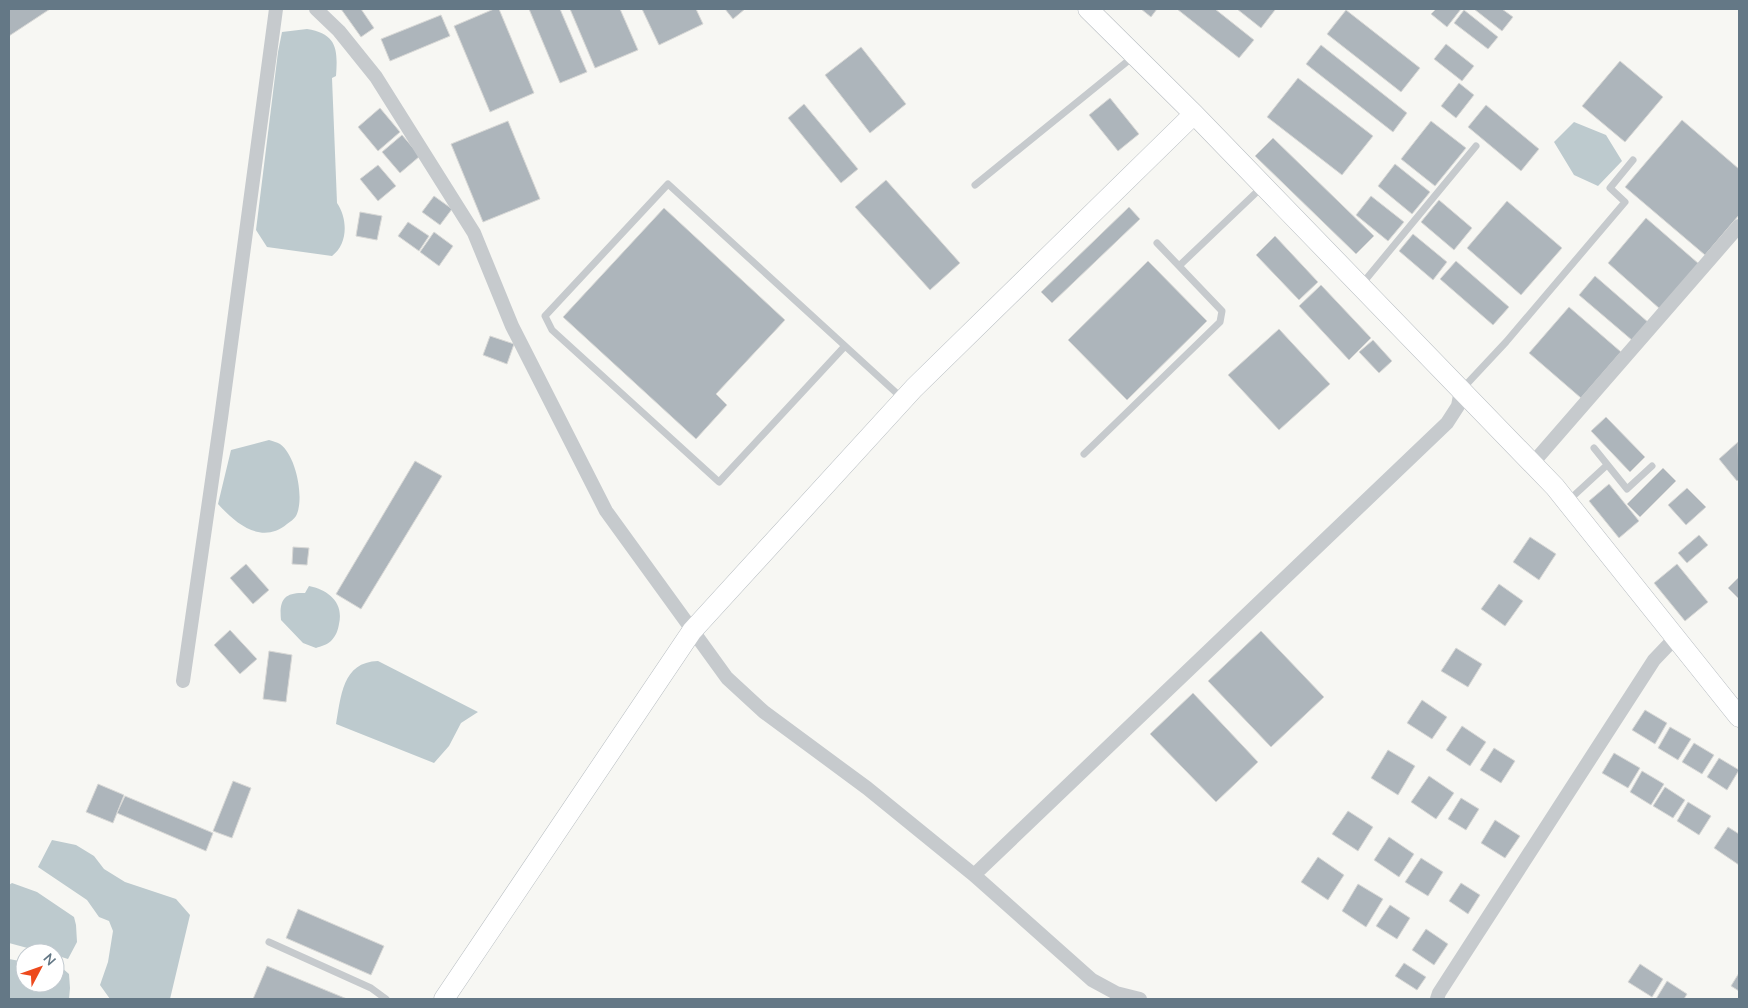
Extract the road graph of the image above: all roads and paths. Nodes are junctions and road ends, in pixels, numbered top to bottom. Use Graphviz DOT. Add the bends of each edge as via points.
graph roads {
  1 [pos="276,9"];
  2 [pos="316,9"];
  3 [pos="1088,9"];
  4 [pos="1134,55"];
  5 [pos="1194,114"];
  6 [pos="1476,146"];
  7 [pos="1633,160"];
  8 [pos="975,185"];
  9 [pos="1263,186"];
  10 [pos="1739,226"];
  11 [pos="1157,243"];
  12 [pos="1179,266"];
  13 [pos="1360,286"];
  14 [pos="845,346"];
  15 [pos="1461,390"];
  16 [pos="903,399"];
  17 [pos="1594,448"];
  18 [pos="1084,454"];
  19 [pos="1532,464"];
  20 [pos="1607,465"];
  21 [pos="1652,466"];
  22 [pos="1566,502"];
  23 [pos="692,631"];
  24 [pos="1675,638"];
  25 [pos="183,681"];
  26 [pos="1739,717"];
  27 [pos="974,875"];
  28 [pos="269,942"];
  29 [pos="386,999"];
  30 [pos="444,999"];
  31 [pos="1140,999"];
  32 [pos="1437,999"];
  1 -- 25 [label="street"];
  2 -- 23 [label="street" via="339,31 376,78 474,233 512,326 606,511"];
  3 -- 4 [label="street"];
  4 -- 5 [label="street"];
  4 -- 8 [label="lane"];
  5 -- 9 [label="street"];
  5 -- 16 [label="street"];
  6 -- 13 [label="lane"];
  7 -- 15 [label="lane" via="1610,188 1625,202"];
  9 -- 12 [label="lane"];
  9 -- 13 [label="street"];
  10 -- 19 [label="street"];
  11 -- 12 [label="lane"];
  12 -- 18 [label="lane" via="1222,311 1220,322"];
  13 -- 15 [label="street"];
  14 -- 14 [label="lane" via="719,482 552,330 545,316 668,184"];
  14 -- 16 [label="lane"];
  15 -- 19 [label="street"];
  15 -- 27 [label="street" via="1458,406 1447,423"];
  16 -- 23 [label="street"];
  17 -- 20 [label="lane"];
  19 -- 22 [label="street"];
  20 -- 21 [label="lane" via="1627,489"];
  20 -- 22 [label="lane"];
  22 -- 24 [label="street"];
  23 -- 27 [label="street" via="726,678 764,712 867,788"];
  23 -- 30 [label="street"];
  24 -- 26 [label="street"];
  24 -- 32 [label="street" via="1654,660"];
  27 -- 31 [label="street" via="1092,980 1116,993"];
  28 -- 29 [label="lane" via="371,988"];
}
